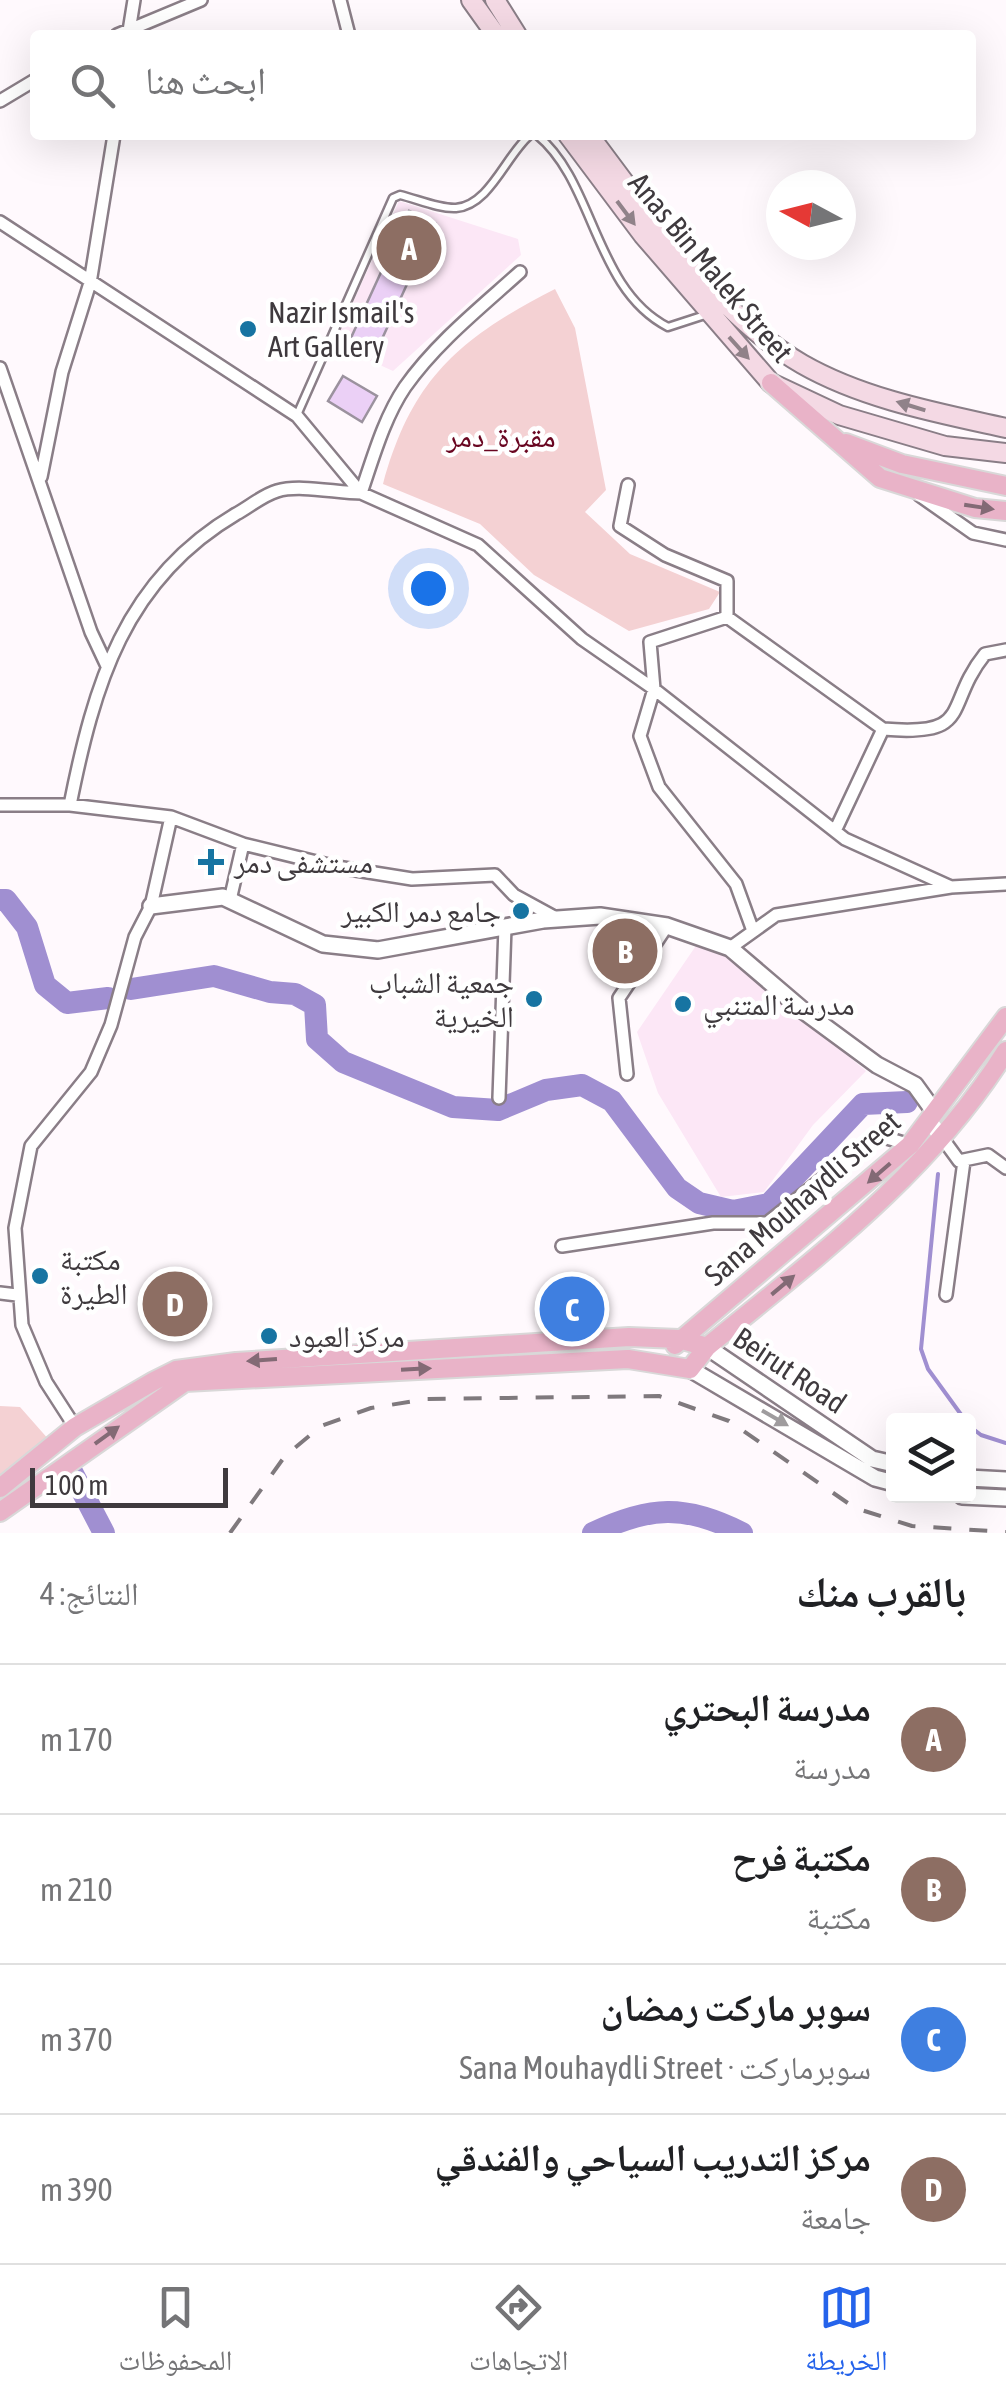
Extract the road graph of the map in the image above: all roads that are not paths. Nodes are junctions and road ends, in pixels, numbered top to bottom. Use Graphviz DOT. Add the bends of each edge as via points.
graph roads {
  1 [pos="134,0"];
  2 [pos="201,0"];
  3 [pos="340,0"];
  4 [pos="471,0"];
  5 [pos="495,0"];
  6 [pos="129,30"];
  7 [pos="131,30"];
  8 [pos="348,30"];
  9 [pos="492,30"];
  10 [pos="514,30"];
  11 [pos="30,83"];
  12 [pos="0,101"];
  13 [pos="113,140"];
  14 [pos="529,140"];
  15 [pos="538,140"];
  16 [pos="572,140"];
  17 [pos="593,140"];
  18 [pos="0,222"];
  19 [pos="520,272"];
  20 [pos="90,283"];
  21 [pos="720,295"];
  22 [pos="706,312"];
  23 [pos="0,368"];
  24 [pos="770,383"];
  25 [pos="297,416"];
  26 [pos="1006,428"];
  27 [pos="832,437"];
  28 [pos="1006,453"];
  29 [pos="40,477"];
  30 [pos="628,485"];
  31 [pos="1006,486"];
  32 [pos="912,490"];
  33 [pos="362,493"];
  34 [pos="1006,511"];
  35 [pos="1006,540"];
  36 [pos="727,617"];
  37 [pos="1006,650"];
  38 [pos="108,666"];
  39 [pos="654,689"];
  40 [pos="883,729"];
  41 [pos="70,804"];
  42 [pos="0,806"];
  43 [pos="170,817"];
  44 [pos="835,831"];
  45 [pos="243,844"];
  46 [pos="1006,884"];
  47 [pos="951,887"];
  48 [pos="230,900"];
  49 [pos="151,906"];
  50 [pos="558,919"];
  51 [pos="666,926"];
  52 [pos="505,927"];
  53 [pos="753,931"];
  54 [pos="730,948"];
  55 [pos="1006,1017"];
  56 [pos="1006,1051"];
  57 [pos="627,1074"];
  58 [pos="499,1098"];
  59 [pos="930,1122"];
  60 [pos="943,1139"];
  61 [pos="910,1145"];
  62 [pos="964,1161"];
  63 [pos="1006,1168"];
  64 [pos="562,1246"];
  65 [pos="0,1293"];
  66 [pos="17,1295"];
  67 [pos="946,1295"];
  68 [pos="679,1339"];
  69 [pos="708,1347"];
  70 [pos="663,1364"];
  71 [pos="690,1369"];
  72 [pos="75,1428"];
  73 [pos="886,1462"];
  74 [pos="976,1478"];
  75 [pos="1006,1480"];
  76 [pos="886,1481"];
  77 [pos="0,1488"];
  78 [pos="976,1497"];
  79 [pos="1006,1498"];
  80 [pos="0,1512"];
  1 -- 6 [label="street"];
  2 -- 7 [label="street"];
  3 -- 8 [label="street"];
  4 -- 9 [label="main road"];
  5 -- 10 [label="main road"];
  11 -- 12 [label="street"];
  13 -- 20 [label="street"];
  14 -- 25 [label="lane" via="468,205 392,198"];
  15 -- 22 [label="lane" via="562,165 602,251 650,318 668,327"];
  16 -- 22 [label="main road, Anas Bin Malek Street, one-way"];
  17 -- 21 [label="main road, Anas Bin Malek Street"];
  18 -- 20 [label="street"];
  19 -- 33 [label="street" via="450,334 404,388"];
  20 -- 25 [label="street"];
  20 -- 29 [label="street"];
  21 -- 22 [label="main road"];
  26 -- 21 [label="main road, Anas Bin Malek Street, one-way" via="913,408 802,364"];
  22 -- 24 [label="main road, Anas Bin Malek Street, one-way"];
  23 -- 29 [label="street"];
  24 -- 27 [label="main road"];
  24 -- 28 [label="main road, Anas Bin Malek Street" via="839,415 928,441"];
  25 -- 33 [label="street"];
  27 -- 31 [label="main road" via="902,464"];
  27 -- 32 [label="main road" via="880,478"];
  29 -- 38 [label="street"];
  30 -- 36 [label="street" via="620,526 665,555 727,581"];
  32 -- 34 [label="main road, one-way"];
  32 -- 35 [label="street" via="973,532"];
  33 -- 38 [label="street" via="278,491 218,525 164,570 121,631"];
  33 -- 39 [label="street" via="478,545 582,639"];
  36 -- 39 [label="street" via="650,642"];
  36 -- 40 [label="street"];
  37 -- 40 [label="street" via="986,654 958,711 926,732"];
  38 -- 41 [label="street"];
  39 -- 44 [label="street"];
  39 -- 53 [label="street" via="640,736 659,787 736,884"];
  40 -- 44 [label="street"];
  41 -- 42 [label="street"];
  41 -- 43 [label="street"];
  43 -- 45 [label="street"];
  43 -- 49 [label="street"];
  44 -- 47 [label="street"];
  45 -- 48 [label="street"];
  45 -- 50 [label="street" via="412,879 494,875 514,895"];
  46 -- 47 [label="street"];
  47 -- 53 [label="street" via="776,915"];
  48 -- 49 [label="street"];
  48 -- 52 [label="street" via="324,944 378,950"];
  49 -- 66 [label="street" via="92,1072 32,1146 16,1228"];
  50 -- 51 [label="street" via="600,916"];
  50 -- 52 [label="street"];
  51 -- 54 [label="street"];
  51 -- 57 [label="street" via="619,998"];
  52 -- 58 [label="street"];
  53 -- 54 [label="street"];
  54 -- 59 [label="street" via="804,1012 915,1085 933,1110"];
  55 -- 59 [label="main road, Sana Mouhaydli Street"];
  56 -- 60 [label="main road"];
  59 -- 60 [label="street"];
  59 -- 61 [label="main road, Sana Mouhaydli Street"];
  60 -- 62 [label="street" via="953,1158"];
  69 -- 60 [label="main road, one-way" via="894,1192"];
  61 -- 64 [label="street" via="877,1135 767,1223 712,1223"];
  61 -- 68 [label="main road, Sana Mouhaydli Street, one-way"];
  62 -- 63 [label="street" via="988,1155"];
  62 -- 67 [label="street"];
  65 -- 66 [label="street"];
  66 -- 72 [label="street" via="32,1354"];
  68 -- 69 [label="main road"];
  68 -- 70 [label="main road, Sana Mouhaydli Street"];
  68 -- 72 [label="main road, one-way" via="629,1336 191,1368"];
  69 -- 71 [label="main road"];
  69 -- 73 [label="street, Beirut Road"];
  70 -- 71 [label="main road"];
  80 -- 70 [label="main road, one-way" via="185,1382 628,1360"];
  71 -- 76 [label="street, one-way"];
  72 -- 77 [label="main road"];
  74 -- 75 [label="street"];
  78 -- 79 [label="street"];
}
